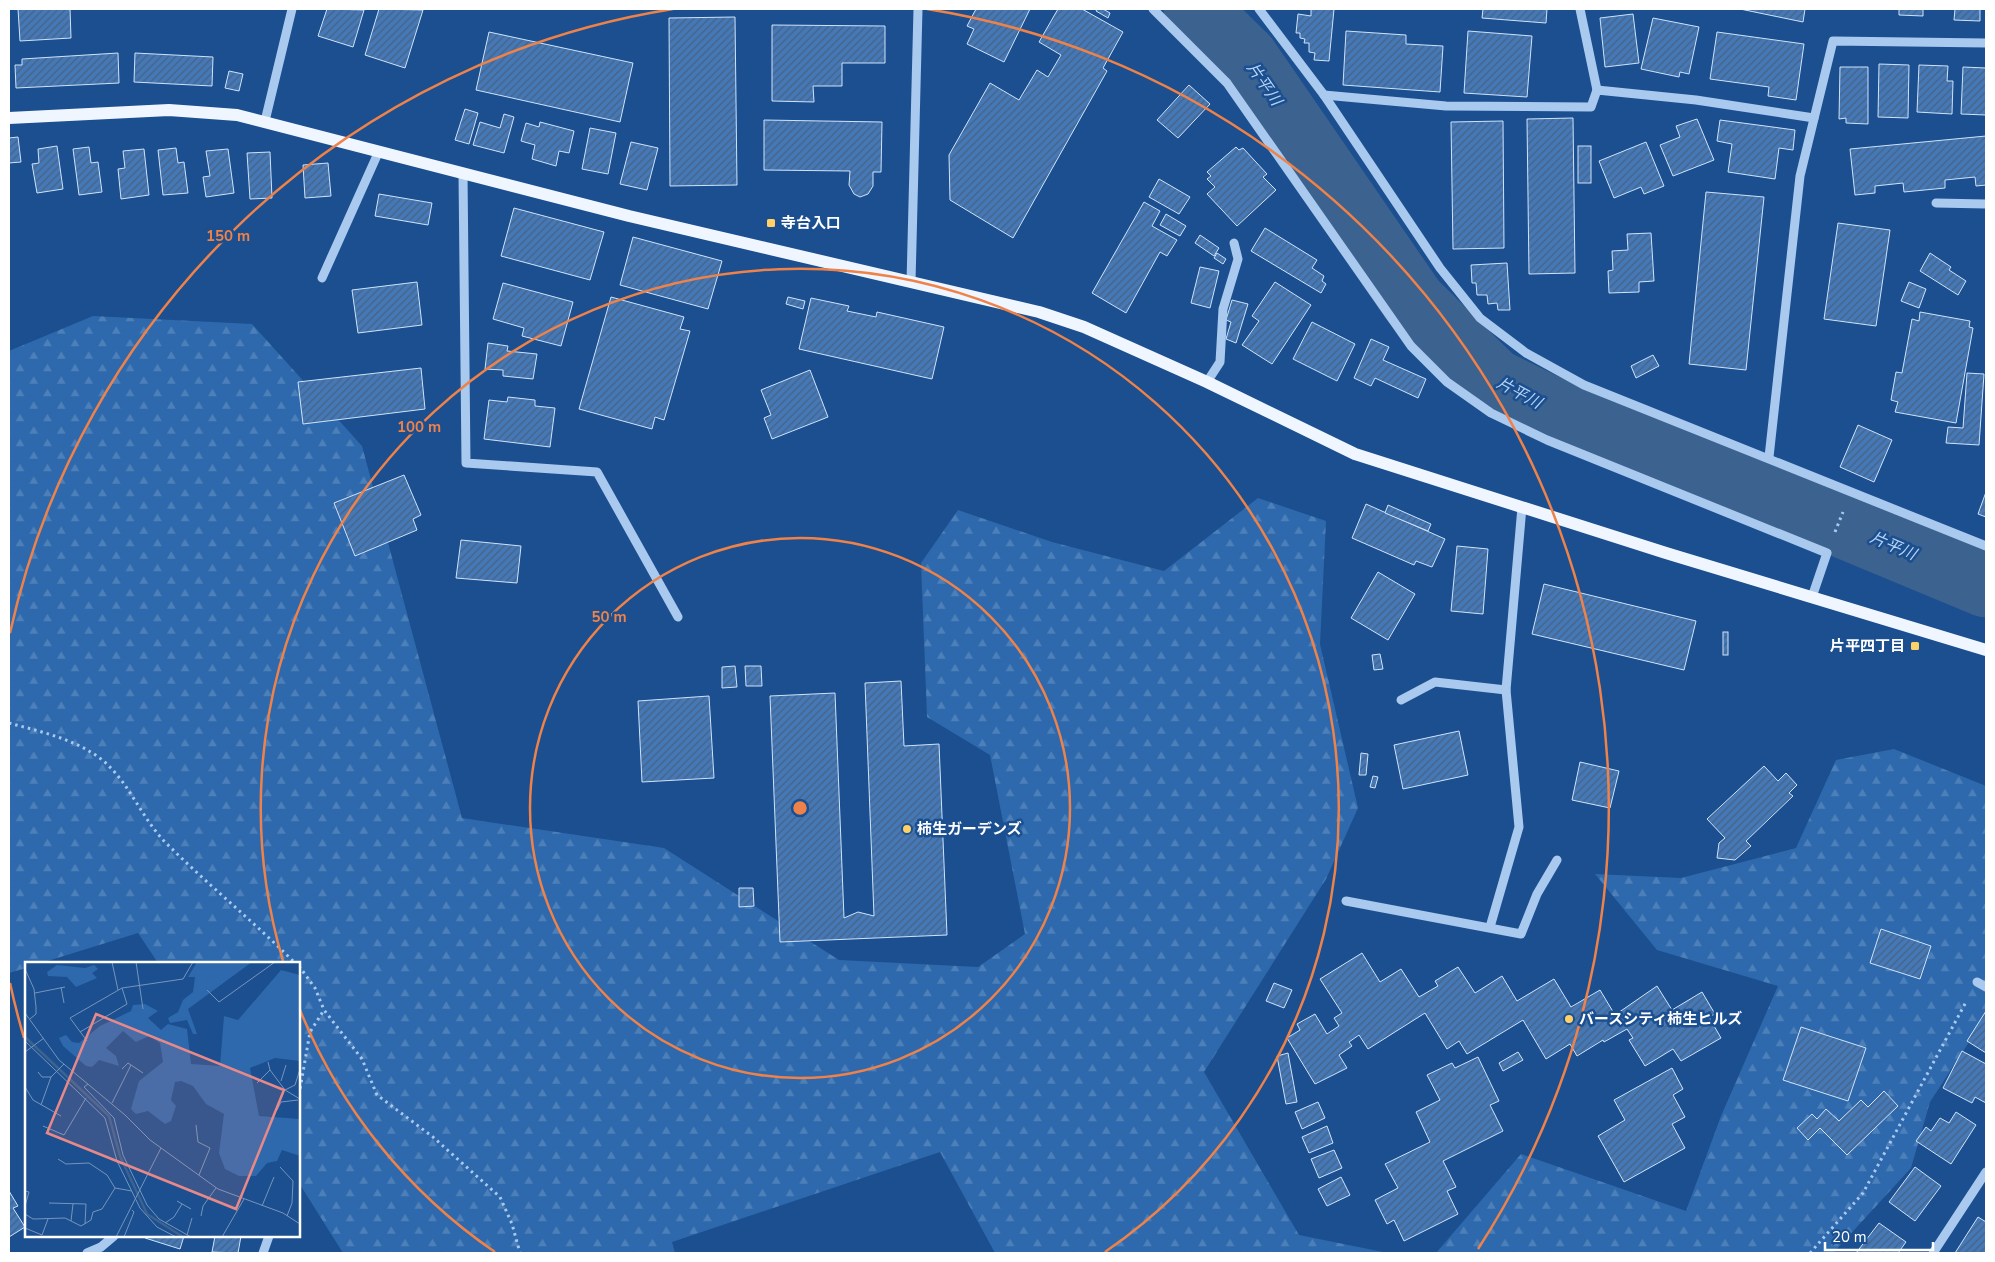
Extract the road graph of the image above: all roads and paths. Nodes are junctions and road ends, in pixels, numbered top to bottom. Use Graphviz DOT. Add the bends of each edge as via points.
graph roads {
  1 [pos="292,9"];
  2 [pos="918,9"];
  3 [pos="1153,9"];
  4 [pos="1259,9"];
  5 [pos="1580,9"];
  6 [pos="1986,43"];
  7 [pos="1598,90"];
  8 [pos="1324,95"];
  9 [pos="9,118"];
  10 [pos="1814,118"];
  11 [pos="265,121"];
  12 [pos="379,151"];
  13 [pos="463,173"];
  14 [pos="1936,204"];
  15 [pos="1986,204"];
  16 [pos="1234,244"];
  17 [pos="322,278"];
  18 [pos="911,282"];
  19 [pos="1207,382"];
  20 [pos="1769,457"];
  21 [pos="1851,491"];
  22 [pos="1522,507"];
  23 [pos="1986,546"];
  24 [pos="1827,553"];
  25 [pos="1812,597"];
  26 [pos="678,617"];
  27 [pos="1986,650"];
  28 [pos="1506,690"];
  29 [pos="1401,700"];
  30 [pos="9,722"];
  31 [pos="1557,860"];
  32 [pos="1346,901"];
  33 [pos="1490,927"];
  34 [pos="295,962"];
  35 [pos="300,967"];
  36 [pos="1978,982"];
  37 [pos="1986,987"];
  38 [pos="324,1010"];
  39 [pos="300,1089"];
  40 [pos="1986,1172"];
  41 [pos="113,1237"];
  42 [pos="269,1237"];
  43 [pos="87,1253"];
  44 [pos="263,1253"];
  45 [pos="520,1253"];
  46 [pos="1810,1253"];
  47 [pos="1933,1253"];
  1 -- 11 [label="street"];
  2 -- 18 [label="street"];
  3 -- 24 [label="street" via="1227,83 1411,346 1447,382 1491,413 1547,440"];
  4 -- 8 [label="street"];
  5 -- 7 [label="street"];
  6 -- 10 [label="street" via="1834,41"];
  7 -- 8 [label="street" via="1591,107 1446,106"];
  7 -- 10 [label="street" via="1696,100"];
  8 -- 20 [label="street" via="1440,268 1480,318 1526,353 1584,385"];
  9 -- 11 [label="main road" via="170,110 237,115"];
  10 -- 20 [label="street" via="1800,176"];
  11 -- 12 [label="main road"];
  12 -- 13 [label="main road"];
  12 -- 17 [label="street"];
  13 -- 18 [label="main road" via="629,216"];
  13 -- 26 [label="street" via="466,463 597,472"];
  14 -- 15 [label="street"];
  16 -- 19 [label="street" via="1238,259 1223,309 1220,362"];
  18 -- 19 [label="main road" via="1039,312 1084,327"];
  19 -- 22 [label="main road" via="1355,454"];
  20 -- 21 [label="street"];
  21 -- 23 [label="street"];
  21 -- 24 [label="path"];
  22 -- 25 [label="main road"];
  22 -- 28 [label="street"];
  24 -- 25 [label="street"];
  25 -- 27 [label="main road"];
  28 -- 29 [label="street" via="1435,682"];
  28 -- 33 [label="street" via="1519,827"];
  30 -- 34 [label="path" via="65,740 97,756 128,787 143,814 164,840"];
  31 -- 33 [label="street" via="1536,894 1521,934"];
  32 -- 33 [label="street"];
  35 -- 38 [label="path" via="315,988"];
  36 -- 37 [label="street"];
  36 -- 46 [label="path" via="1863,1193"];
  38 -- 39 [label="path" via="310,1032"];
  38 -- 45 [label="path" via="362,1059 377,1095 433,1137 500,1197"];
  40 -- 47 [label="street"];
  41 -- 43 [label="street"];
  42 -- 44 [label="street"];
}
